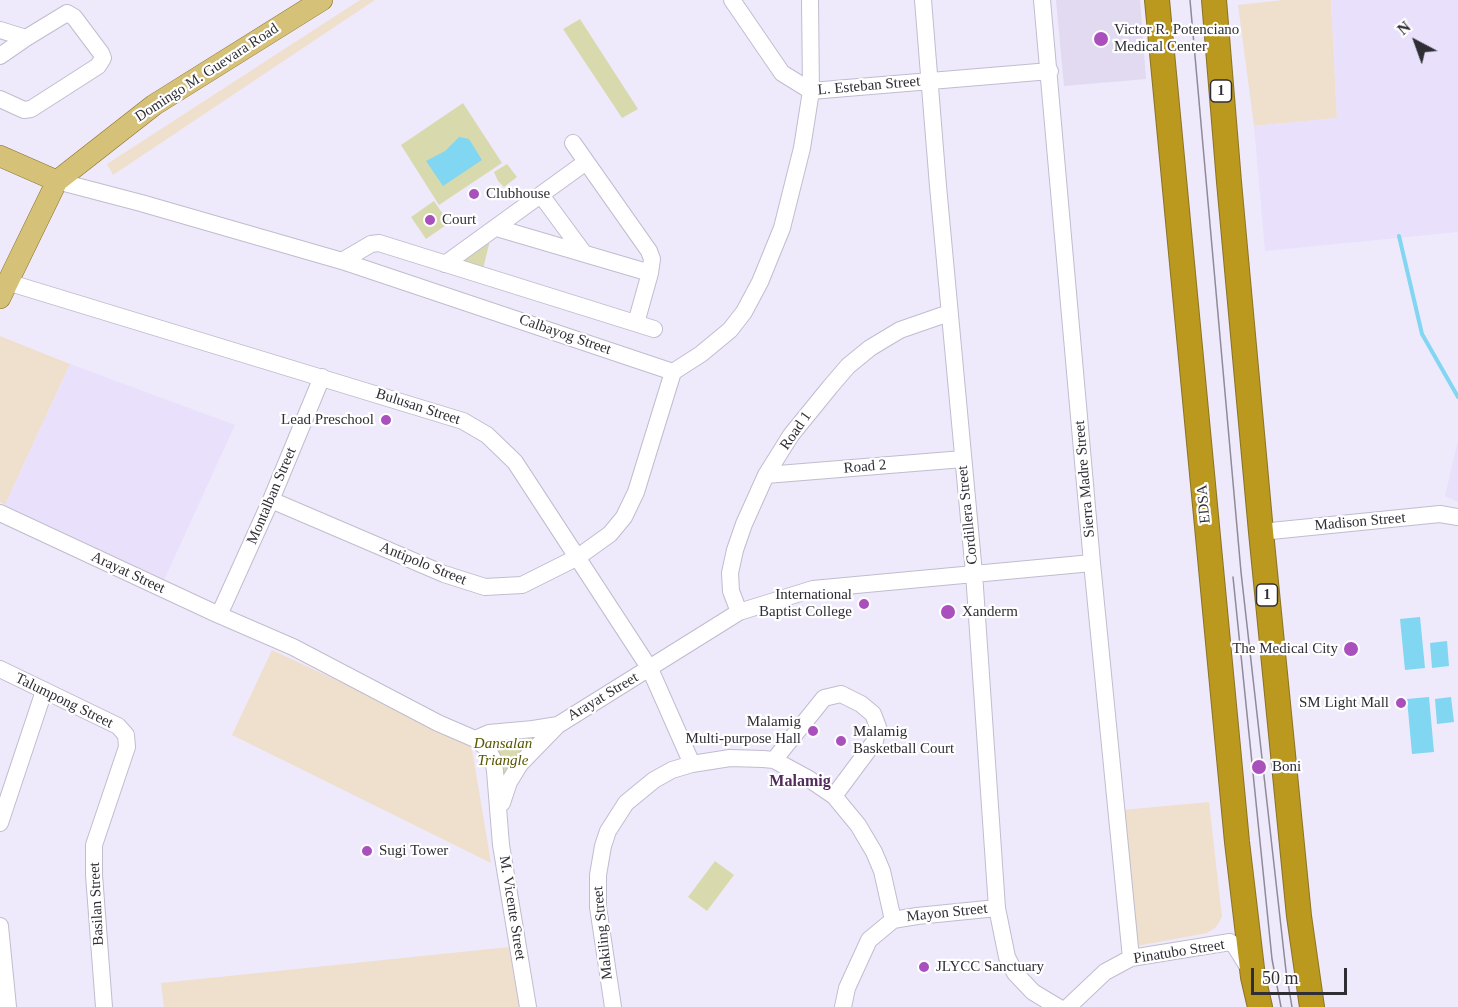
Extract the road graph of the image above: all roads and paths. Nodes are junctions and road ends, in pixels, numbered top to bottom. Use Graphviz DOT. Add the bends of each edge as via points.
graph roads {
  1 [pos="321,0"];
  2 [pos="732,0"];
  3 [pos="810,0"];
  4 [pos="923,0"];
  5 [pos="1042,0"];
  6 [pos="1157,0"];
  7 [pos="1214,0"];
  8 [pos="0,30"];
  9 [pos="26,38"];
  10 [pos="0,56"];
  11 [pos="1050,71"];
  12 [pos="930,81"];
  13 [pos="811,91"];
  14 [pos="0,99"];
  15 [pos="573,143"];
  16 [pos="0,156"];
  17 [pos="586,162"];
  18 [pos="57,181"];
  19 [pos="541,195"];
  20 [pos="497,228"];
  21 [pos="583,252"];
  22 [pos="342,261"];
  23 [pos="445,264"];
  24 [pos="650,273"];
  25 [pos="4,290"];
  26 [pos="949,313"];
  27 [pos="636,324"];
  28 [pos="654,329"];
  29 [pos="673,372"];
  30 [pos="322,376"];
  31 [pos="963,459"];
  32 [pos="766,475"];
  33 [pos="271,500"];
  34 [pos="0,513"];
  35 [pos="1458,517"];
  36 [pos="1261,532"];
  37 [pos="578,557"];
  38 [pos="1092,563"];
  39 [pos="974,573"];
  40 [pos="739,612"];
  41 [pos="219,615"];
  42 [pos="0,669"];
  43 [pos="650,669"];
  44 [pos="44,691"];
  45 [pos="558,725"];
  46 [pos="126,735"];
  47 [pos="475,739"];
  48 [pos="774,760"];
  49 [pos="692,764"];
  50 [pos="834,796"];
  51 [pos="500,810"];
  52 [pos="0,823"];
  53 [pos="997,908"];
  54 [pos="893,920"];
  55 [pos="0,926"];
  56 [pos="1131,958"];
  57 [pos="1253,977"];
  58 [pos="8,1007"];
  59 [pos="104,1007"];
  60 [pos="528,1007"];
  61 [pos="613,1007"];
  62 [pos="843,1007"];
  63 [pos="1058,1007"];
  64 [pos="1068,1007"];
  65 [pos="1260,1007"];
  66 [pos="1312,1007"];
  1 -- 18 [label="main road, Domingo M. Guevara Road" via="154,105"];
  2 -- 13 [label="street, L. Esteban Street" via="782,72"];
  3 -- 13 [label="street"];
  4 -- 12 [label="street, Cordillera Street"];
  5 -- 11 [label="street, Sierra Madre Street"];
  6 -- 57 [label="highway, EDSA"];
  7 -- 36 [label="highway, 1"];
  8 -- 9 [label="street"];
  9 -- 10 [label="street"];
  9 -- 14 [label="street" via="71,14 101,53 102,61 31,109 24,110"];
  11 -- 12 [label="street, L. Esteban Street"];
  11 -- 38 [label="street, Sierra Madre Street"];
  12 -- 13 [label="street, L. Esteban Street"];
  12 -- 26 [label="street, Cordillera Street"];
  13 -- 29 [label="street" via="789,203 760,282 730,330"];
  15 -- 17 [label="street"];
  16 -- 18 [label="main road"];
  17 -- 19 [label="street"];
  17 -- 24 [label="street" via="649,251"];
  18 -- 22 [label="street, Calbayog Street"];
  18 -- 25 [label="main road, Domingo M. Guevara Road"];
  19 -- 20 [label="street"];
  19 -- 21 [label="street"];
  20 -- 21 [label="street"];
  20 -- 23 [label="street"];
  21 -- 24 [label="street"];
  22 -- 23 [label="street" via="379,243"];
  22 -- 29 [label="street, Calbayog Street"];
  23 -- 27 [label="street"];
  24 -- 27 [label="street"];
  25 -- 30 [label="street, Bulusan Street"];
  26 -- 31 [label="street, Cordillera Street"];
  26 -- 32 [label="street, Road 1" via="900,330 848,366 812,406"];
  27 -- 28 [label="street"];
  29 -- 37 [label="street, Antipolo Street" via="636,492 624,517 610,534"];
  30 -- 33 [label="street, Montalban Street"];
  30 -- 37 [label="street, Bulusan Street" via="463,421 488,435 515,462"];
  31 -- 32 [label="street, Road 2"];
  31 -- 39 [label="street, Cordillera Street"];
  32 -- 40 [label="street, Road 1" via="744,524 730,573 731,591"];
  33 -- 37 [label="street, Antipolo Street" via="444,574 485,587 522,585"];
  33 -- 41 [label="street, Montalban Street"];
  34 -- 41 [label="street, Arayat Street"];
  35 -- 36 [label="street, Madison Street" via="1440,514"];
  36 -- 66 [label="highway, 1"];
  37 -- 43 [label="street, Bulusan Street"];
  38 -- 39 [label="street, Arayat Street"];
  38 -- 56 [label="street, Sierra Madre Street"];
  39 -- 40 [label="street, Arayat Street" via="813,589"];
  39 -- 53 [label="street, Cordillera Street"];
  40 -- 43 [label="street, Arayat Street"];
  41 -- 47 [label="street, Arayat Street" via="292,647"];
  42 -- 44 [label="street, Talumpong Street"];
  43 -- 45 [label="street, Arayat Street"];
  43 -- 49 [label="street, Bulusan Street"];
  44 -- 46 [label="street, Talumpong Street" via="118,726"];
  44 -- 52 [label="street"];
  45 -- 47 [label="street, Arayat Street" via="489,733"];
  45 -- 51 [label="street, M. Vicente Street" via="520,764"];
  46 -- 59 [label="street, Basilan Street" via="128,747 94,845"];
  47 -- 51 [label="street, M. Vicente Street" via="493,759"];
  48 -- 49 [label="street, Makiling Street" via="730,758"];
  48 -- 50 [label="street, Makiling Street"];
  48 -- 50 [label="street" via="824,698 841,694 861,704 873,714 878,727 875,741"];
  49 -- 61 [label="street, Makiling Street" via="672,770 633,796 604,840 598,906"];
  50 -- 54 [label="street, Makiling Street" via="874,852"];
  51 -- 60 [label="street, M. Vicente Street" via="501,845"];
  53 -- 54 [label="street, Mayon Street"];
  53 -- 63 [label="street, Cordillera Street" via="1007,957 1015,973 1033,992"];
  54 -- 62 [label="street, Mayon Street" via="869,940 847,988"];
  55 -- 58 [label="street"];
  56 -- 57 [label="street, Pinatubo Street" via="1230,942"];
  56 -- 64 [label="street, Pinatubo Street" via="1105,972"];
  57 -- 65 [label="highway, EDSA"];
}
